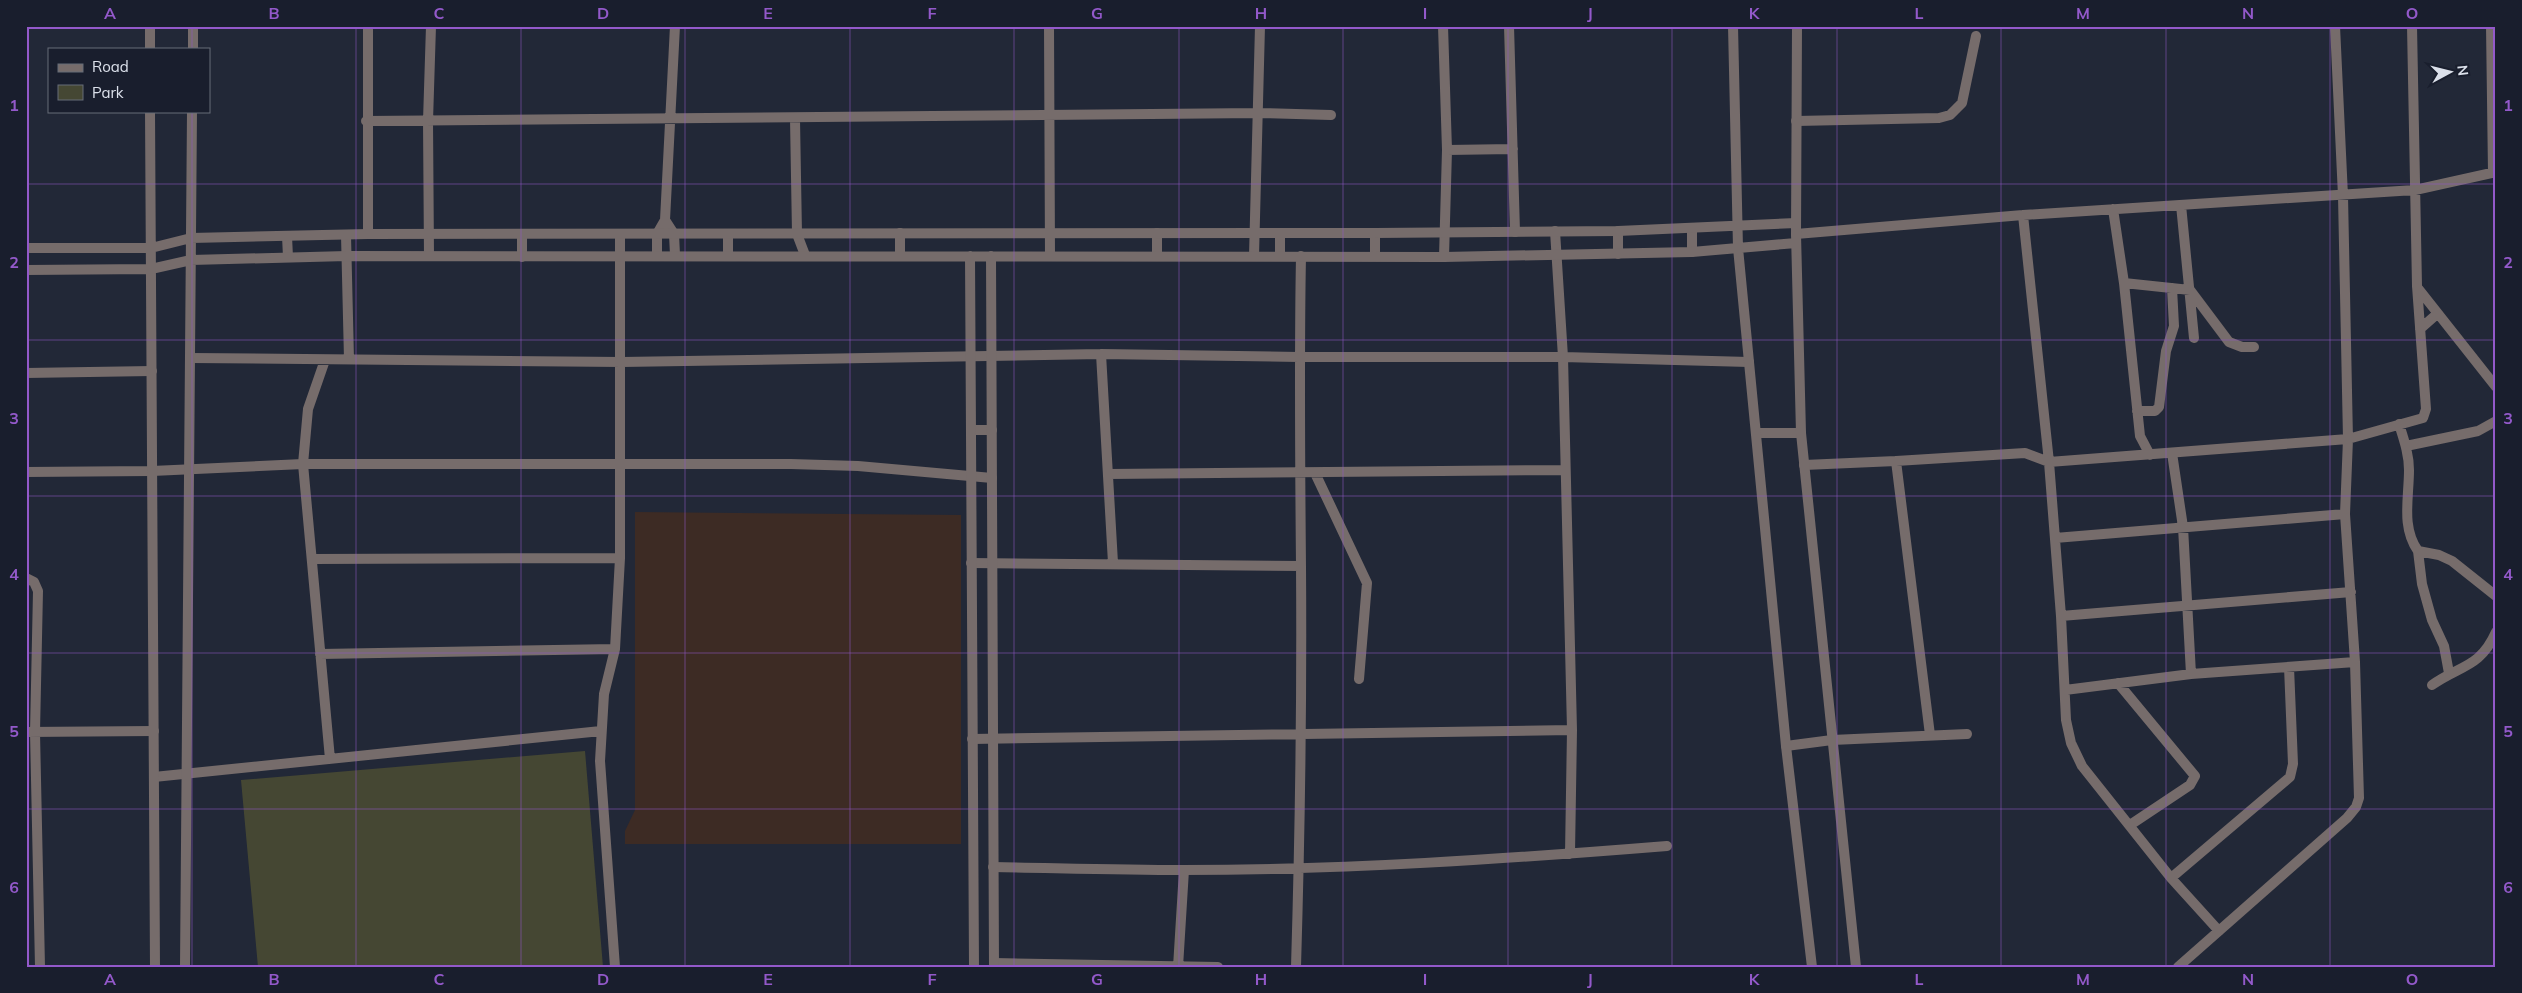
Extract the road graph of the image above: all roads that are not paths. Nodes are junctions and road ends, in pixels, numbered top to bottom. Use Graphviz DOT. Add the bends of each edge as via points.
graph roads {
  1 [pos="150,26"];
  2 [pos="193,26"];
  3 [pos="368,26"];
  4 [pos="431,26"];
  5 [pos="675,26"];
  6 [pos="1049,26"];
  7 [pos="1260,26"];
  8 [pos="1443,26"];
  9 [pos="1509,26"];
  10 [pos="1733,26"];
  11 [pos="1797,26"];
  12 [pos="2335,26"];
  13 [pos="2412,26"];
  14 [pos="2492,26"];
  15 [pos="1976,36"];
  16 [pos="150,48"];
  17 [pos="192,48"];
  18 [pos="150,112"];
  19 [pos="192,112"];
  20 [pos="1259,113"];
  21 [pos="1048,115"];
  22 [pos="1331,115"];
  23 [pos="671,118"];
  24 [pos="795,119"];
  25 [pos="428,121"];
  26 [pos="1796,121"];
  27 [pos="366,122"];
  28 [pos="1513,149"];
  29 [pos="1447,150"];
  30 [pos="2494,172"];
  31 [pos="2415,190"];
  32 [pos="2343,196"];
  33 [pos="2181,205"];
  34 [pos="2113,209"];
  35 [pos="2023,215"];
  36 [pos="665,220"];
  37 [pos="1736,226"];
  38 [pos="1692,228"];
  39 [pos="1618,231"];
  40 [pos="900,232"];
  41 [pos="1050,232"];
  42 [pos="1444,232"];
  43 [pos="1515,232"];
  44 [pos="1555,232"];
  45 [pos="1157,233"];
  46 [pos="1253,233"];
  47 [pos="1280,233"];
  48 [pos="1375,233"];
  49 [pos="1796,233"];
  50 [pos="346,234"];
  51 [pos="368,234"];
  52 [pos="429,234"];
  53 [pos="522,234"];
  54 [pos="620,234"];
  55 [pos="657,234"];
  56 [pos="674,234"];
  57 [pos="728,234"];
  58 [pos="797,234"];
  59 [pos="287,236"];
  60 [pos="191,238"];
  61 [pos="26,248"];
  62 [pos="151,248"];
  63 [pos="1738,248"];
  64 [pos="1692,252"];
  65 [pos="1618,254"];
  66 [pos="620,255"];
  67 [pos="657,255"];
  68 [pos="675,255"];
  69 [pos="805,255"];
  70 [pos="1556,255"];
  71 [pos="347,256"];
  72 [pos="429,256"];
  73 [pos="728,256"];
  74 [pos="900,256"];
  75 [pos="970,256"];
  76 [pos="991,256"];
  77 [pos="1050,256"];
  78 [pos="1157,256"];
  79 [pos="1254,256"];
  80 [pos="1280,256"];
  81 [pos="1301,256"];
  82 [pos="1375,256"];
  83 [pos="288,257"];
  84 [pos="522,257"];
  85 [pos="1444,257"];
  86 [pos="191,260"];
  87 [pos="151,268"];
  88 [pos="26,270"];
  89 [pos="2124,283"];
  90 [pos="2417,286"];
  91 [pos="2172,288"];
  92 [pos="2190,290"];
  93 [pos="2437,314"];
  94 [pos="2420,329"];
  95 [pos="2194,338"];
  96 [pos="2254,347"];
  97 [pos="1101,354"];
  98 [pos="970,357"];
  99 [pos="991,357"];
  100 [pos="1563,357"];
  101 [pos="190,358"];
  102 [pos="1299,358"];
  103 [pos="349,359"];
  104 [pos="325,360"];
  105 [pos="622,362"];
  106 [pos="1749,362"];
  107 [pos="152,371"];
  108 [pos="26,374"];
  109 [pos="2496,387"];
  110 [pos="2137,411"];
  111 [pos="2496,421"];
  112 [pos="2399,424"];
  113 [pos="970,430"];
  114 [pos="992,430"];
  115 [pos="1756,433"];
  116 [pos="1801,434"];
  117 [pos="2348,439"];
  118 [pos="2406,446"];
  119 [pos="2172,453"];
  120 [pos="2150,455"];
  121 [pos="1896,461"];
  122 [pos="2049,462"];
  123 [pos="303,464"];
  124 [pos="1804,464"];
  125 [pos="620,465"];
  126 [pos="189,469"];
  127 [pos="1564,470"];
  128 [pos="152,471"];
  129 [pos="26,472"];
  130 [pos="1298,472"];
  131 [pos="1315,473"];
  132 [pos="1108,474"];
  133 [pos="971,475"];
  134 [pos="992,478"];
  135 [pos="2345,514"];
  136 [pos="2183,526"];
  137 [pos="2055,538"];
  138 [pos="2418,551"];
  139 [pos="620,558"];
  140 [pos="313,559"];
  141 [pos="971,563"];
  142 [pos="1113,563"];
  143 [pos="992,564"];
  144 [pos="1301,566"];
  145 [pos="26,578"];
  146 [pos="2351,592"];
  147 [pos="2496,596"];
  148 [pos="2188,604"];
  149 [pos="2061,616"];
  150 [pos="2496,632"];
  151 [pos="615,649"];
  152 [pos="320,654"];
  153 [pos="2355,662"];
  154 [pos="2289,667"];
  155 [pos="2448,673"];
  156 [pos="2191,674"];
  157 [pos="1359,680"];
  158 [pos="2118,683"];
  159 [pos="2432,685"];
  160 [pos="2065,690"];
  161 [pos="1572,730"];
  162 [pos="154,731"];
  163 [pos="601,731"];
  164 [pos="30,732"];
  165 [pos="1299,734"];
  166 [pos="1967,734"];
  167 [pos="1930,735"];
  168 [pos="993,738"];
  169 [pos="972,739"];
  170 [pos="1832,740"];
  171 [pos="1786,746"];
  172 [pos="330,759"];
  173 [pos="187,774"];
  174 [pos="154,777"];
  175 [pos="2130,825"];
  176 [pos="1667,846"];
  177 [pos="1570,854"];
  178 [pos="993,867"];
  179 [pos="1298,868"];
  180 [pos="1184,870"];
  181 [pos="2171,878"];
  182 [pos="2218,931"];
  183 [pos="994,965"];
  184 [pos="1084,966"];
  185 [pos="1178,966"];
  186 [pos="40,967"];
  187 [pos="155,967"];
  188 [pos="185,967"];
  189 [pos="616,967"];
  190 [pos="974,967"];
  191 [pos="1218,967"];
  192 [pos="1296,967"];
  193 [pos="1812,967"];
  194 [pos="1856,967"];
  195 [pos="2178,967"];
  1 -- 16 [label="street"];
  2 -- 17 [label="street"];
  3 -- 27 [label="street"];
  4 -- 25 [label="street"];
  5 -- 23 [label="street"];
  6 -- 21 [label="street"];
  7 -- 20 [label="street"];
  8 -- 29 [label="street"];
  9 -- 28 [label="street"];
  10 -- 37 [label="street"];
  11 -- 26 [label="street"];
  12 -- 32 [label="street"];
  13 -- 31 [label="street"];
  14 -- 30 [label="street"];
  15 -- 26 [label="street" via="1962,103 1950,115 1939,118"];
  18 -- 62 [label="street"];
  19 -- 60 [label="street"];
  20 -- 21 [label="street"];
  20 -- 22 [label="street"];
  20 -- 46 [label="street"];
  21 -- 24 [label="street"];
  21 -- 41 [label="street"];
  23 -- 24 [label="street"];
  23 -- 25 [label="street"];
  23 -- 36 [label="street"];
  24 -- 58 [label="street"];
  25 -- 27 [label="street"];
  25 -- 52 [label="street"];
  26 -- 49 [label="street"];
  27 -- 51 [label="street"];
  28 -- 29 [label="street"];
  28 -- 43 [label="street"];
  29 -- 42 [label="street"];
  30 -- 31 [label="street"];
  31 -- 32 [label="street"];
  31 -- 90 [label="street"];
  32 -- 33 [label="street"];
  32 -- 117 [label="street"];
  33 -- 34 [label="street"];
  33 -- 92 [label="street"];
  34 -- 35 [label="street"];
  34 -- 89 [label="street"];
  35 -- 49 [label="street"];
  35 -- 122 [label="street"];
  36 -- 55 [label="street"];
  36 -- 56 [label="street"];
  37 -- 38 [label="street"];
  37 -- 49 [label="street"];
  37 -- 63 [label="street"];
  38 -- 39 [label="street"];
  38 -- 64 [label="street"];
  39 -- 44 [label="street"];
  39 -- 65 [label="street"];
  40 -- 41 [label="street"];
  40 -- 58 [label="street"];
  40 -- 74 [label="street"];
  41 -- 45 [label="street"];
  41 -- 77 [label="street"];
  42 -- 43 [label="street"];
  42 -- 48 [label="street"];
  42 -- 85 [label="street"];
  43 -- 44 [label="street"];
  44 -- 70 [label="street"];
  45 -- 46 [label="street"];
  45 -- 78 [label="street"];
  46 -- 47 [label="street"];
  46 -- 79 [label="street"];
  47 -- 48 [label="street"];
  47 -- 80 [label="street"];
  48 -- 82 [label="street"];
  49 -- 63 [label="street"];
  49 -- 116 [label="street"];
  50 -- 51 [label="street"];
  50 -- 59 [label="street"];
  50 -- 71 [label="street"];
  51 -- 52 [label="street"];
  52 -- 53 [label="street"];
  52 -- 72 [label="street"];
  53 -- 54 [label="street"];
  53 -- 84 [label="street"];
  54 -- 55 [label="street"];
  54 -- 66 [label="street"];
  55 -- 56 [label="street"];
  55 -- 67 [label="street"];
  56 -- 57 [label="street"];
  56 -- 68 [label="street"];
  57 -- 58 [label="street"];
  57 -- 73 [label="street"];
  58 -- 69 [label="street"];
  59 -- 60 [label="street"];
  59 -- 83 [label="street"];
  60 -- 62 [label="street"];
  60 -- 86 [label="street"];
  61 -- 62 [label="street"];
  62 -- 87 [label="street"];
  63 -- 64 [label="street"];
  63 -- 106 [label="street"];
  64 -- 65 [label="street"];
  65 -- 70 [label="street"];
  66 -- 67 [label="street"];
  66 -- 84 [label="street"];
  66 -- 105 [label="street"];
  67 -- 68 [label="street"];
  68 -- 73 [label="street"];
  69 -- 73 [label="street"];
  69 -- 74 [label="street"];
  70 -- 85 [label="street"];
  70 -- 100 [label="street"];
  71 -- 72 [label="street"];
  71 -- 83 [label="street"];
  71 -- 103 [label="street"];
  72 -- 84 [label="street"];
  74 -- 75 [label="street"];
  75 -- 76 [label="street"];
  75 -- 98 [label="street"];
  76 -- 77 [label="street"];
  76 -- 99 [label="street"];
  77 -- 78 [label="street"];
  78 -- 79 [label="street"];
  79 -- 80 [label="street"];
  80 -- 81 [label="street"];
  81 -- 82 [label="street"];
  81 -- 102 [label="street"];
  82 -- 85 [label="street"];
  83 -- 86 [label="street"];
  86 -- 87 [label="street"];
  86 -- 101 [label="street"];
  87 -- 88 [label="street"];
  87 -- 107 [label="street"];
  89 -- 91 [label="street"];
  89 -- 110 [label="street"];
  90 -- 93 [label="street"];
  90 -- 94 [label="street"];
  91 -- 92 [label="street"];
  91 -- 110 [label="street" via="2174,326 2166,351 2159,406 2155,411"];
  92 -- 95 [label="street"];
  92 -- 96 [label="street" via="2229,342"];
  93 -- 94 [label="street"];
  93 -- 109 [label="street"];
  94 -- 112 [label="street" via="2426,414 2423,418"];
  97 -- 99 [label="street"];
  97 -- 102 [label="street"];
  97 -- 132 [label="street"];
  98 -- 99 [label="street"];
  98 -- 105 [label="street"];
  98 -- 113 [label="street"];
  99 -- 114 [label="street"];
  100 -- 102 [label="street"];
  100 -- 106 [label="street"];
  100 -- 127 [label="street"];
  101 -- 104 [label="street"];
  101 -- 126 [label="street"];
  102 -- 130 [label="street"];
  103 -- 104 [label="street"];
  103 -- 105 [label="street"];
  104 -- 123 [label="street" via="308,410"];
  105 -- 125 [label="street"];
  106 -- 115 [label="street"];
  107 -- 108 [label="street"];
  107 -- 128 [label="street"];
  110 -- 120 [label="street" via="2142,443"];
  111 -- 118 [label="street" via="2478,431"];
  112 -- 117 [label="street"];
  112 -- 118 [label="street"];
  113 -- 114 [label="street"];
  113 -- 133 [label="street"];
  114 -- 134 [label="street"];
  115 -- 116 [label="street"];
  115 -- 171 [label="street"];
  116 -- 124 [label="street"];
  117 -- 119 [label="street"];
  117 -- 135 [label="street"];
  118 -- 138 [label="street" via="2408,528"];
  119 -- 120 [label="street"];
  119 -- 136 [label="street"];
  120 -- 122 [label="street"];
  121 -- 122 [label="street" via="2025,453"];
  121 -- 124 [label="street"];
  121 -- 167 [label="street"];
  122 -- 137 [label="street"];
  123 -- 125 [label="street"];
  123 -- 126 [label="street"];
  123 -- 140 [label="street"];
  124 -- 170 [label="street"];
  125 -- 133 [label="street" via="824,464"];
  125 -- 139 [label="street"];
  126 -- 128 [label="street"];
  126 -- 173 [label="street"];
  127 -- 131 [label="street"];
  127 -- 161 [label="street"];
  128 -- 129 [label="street"];
  128 -- 162 [label="street"];
  130 -- 131 [label="street"];
  130 -- 132 [label="street"];
  130 -- 144 [label="street"];
  131 -- 157 [label="street" via="1367,583"];
  132 -- 142 [label="street"];
  133 -- 134 [label="street"];
  133 -- 141 [label="street"];
  134 -- 143 [label="street"];
  135 -- 136 [label="street"];
  135 -- 146 [label="street"];
  136 -- 137 [label="street"];
  136 -- 148 [label="street"];
  137 -- 149 [label="street"];
  138 -- 147 [label="street" via="2452,561"];
  138 -- 155 [label="street" via="2422,584 2432,620 2444,646"];
  139 -- 140 [label="street"];
  139 -- 151 [label="street"];
  140 -- 152 [label="street"];
  141 -- 143 [label="street"];
  141 -- 169 [label="street"];
  142 -- 143 [label="street"];
  142 -- 144 [label="street"];
  143 -- 168 [label="street"];
  144 -- 165 [label="street"];
  145 -- 164 [label="street" via="34,582 38,591"];
  146 -- 148 [label="street"];
  146 -- 153 [label="street"];
  148 -- 149 [label="street"];
  148 -- 156 [label="street"];
  149 -- 160 [label="street"];
  150 -- 155 [label="street" via="2480,658"];
  151 -- 152 [label="street"];
  151 -- 163 [label="street" via="604,694"];
  152 -- 172 [label="street"];
  153 -- 154 [label="street"];
  153 -- 182 [label="street" via="2360,785 2356,808"];
  154 -- 156 [label="street"];
  154 -- 181 [label="street" via="2293,764 2290,777"];
  155 -- 159 [label="street"];
  156 -- 158 [label="street"];
  158 -- 160 [label="street"];
  158 -- 175 [label="street" via="2195,776 2190,785"];
  160 -- 175 [label="street" via="2068,732 2077,756"];
  161 -- 165 [label="street"];
  161 -- 177 [label="street"];
  162 -- 164 [label="street"];
  162 -- 174 [label="street"];
  163 -- 172 [label="street"];
  163 -- 189 [label="street" via="600,760"];
  164 -- 186 [label="street"];
  165 -- 168 [label="street"];
  165 -- 179 [label="street"];
  166 -- 167 [label="street"];
  167 -- 170 [label="street"];
  168 -- 169 [label="street"];
  168 -- 178 [label="street"];
  169 -- 190 [label="street"];
  170 -- 171 [label="street"];
  170 -- 194 [label="street"];
  171 -- 193 [label="street"];
  172 -- 173 [label="street"];
  173 -- 174 [label="street"];
  173 -- 188 [label="street"];
  174 -- 187 [label="street"];
  175 -- 181 [label="street"];
  176 -- 177 [label="street"];
  177 -- 179 [label="street"];
  178 -- 180 [label="street"];
  178 -- 183 [label="street"];
  179 -- 180 [label="street"];
  179 -- 192 [label="street"];
  180 -- 185 [label="street"];
  181 -- 182 [label="street"];
  182 -- 195 [label="street"];
  183 -- 184 [label="street"];
  184 -- 185 [label="street"];
  185 -- 191 [label="street"];
}
